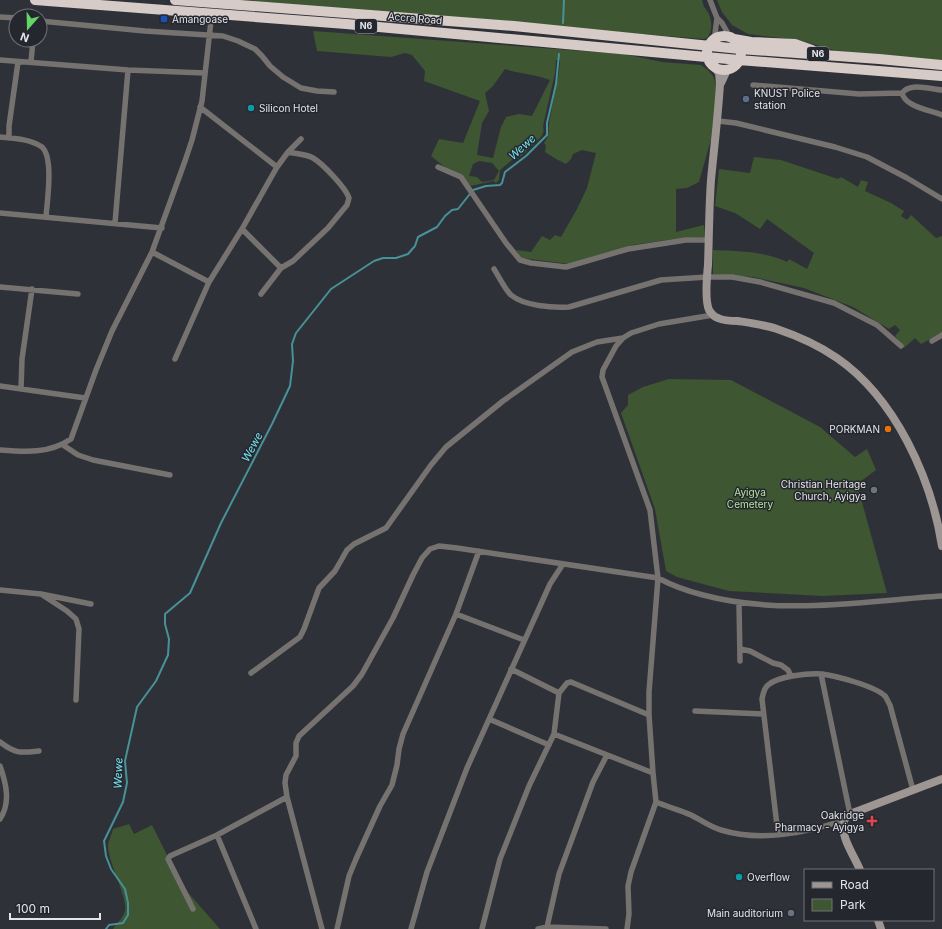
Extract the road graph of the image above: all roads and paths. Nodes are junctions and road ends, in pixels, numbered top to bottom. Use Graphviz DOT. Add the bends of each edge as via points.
graph roads {
  1 [pos="35,0"];
  2 [pos="175,0"];
  3 [pos="710,0"];
  4 [pos="213,3"];
  5 [pos="212,14"];
  6 [pos="717,18"];
  7 [pos="48,22"];
  8 [pos="209,36"];
  9 [pos="732,38"];
  10 [pos="710,42"];
  11 [pos="32,48"];
  12 [pos="626,49"];
  13 [pos="740,49"];
  14 [pos="827,55"];
  15 [pos="0,60"];
  16 [pos="740,60"];
  17 [pos="708,61"];
  18 [pos="18,62"];
  19 [pos="31,62"];
  20 [pos="942,66"];
  21 [pos="128,70"];
  22 [pos="726,70"];
  23 [pos="205,73"];
  24 [pos="942,76"];
  25 [pos="720,84"];
  26 [pos="753,85"];
  27 [pos="942,90"];
  28 [pos="334,92"];
  29 [pos="902,93"];
  30 [pos="200,107"];
  31 [pos="942,114"];
  32 [pos="718,120"];
  33 [pos="0,137"];
  34 [pos="9,138"];
  35 [pos="301,139"];
  36 [pos="288,152"];
  37 [pos="276,167"];
  38 [pos="438,167"];
  39 [pos="942,200"];
  40 [pos="0,213"];
  41 [pos="46,217"];
  42 [pos="115,223"];
  43 [pos="162,228"];
  44 [pos="242,230"];
  45 [pos="708,240"];
  46 [pos="152,252"];
  47 [pos="281,268"];
  48 [pos="494,269"];
  49 [pos="707,277"];
  50 [pos="209,282"];
  51 [pos="0,287"];
  52 [pos="32,289"];
  53 [pos="78,294"];
  54 [pos="261,294"];
  55 [pos="713,316"];
  56 [pos="942,335"];
  57 [pos="624,338"];
  58 [pos="932,341"];
  59 [pos="901,346"];
  60 [pos="175,359"];
  61 [pos="0,386"];
  62 [pos="21,389"];
  63 [pos="85,398"];
  64 [pos="64,444"];
  65 [pos="0,450"];
  66 [pos="170,475"];
  67 [pos="942,546"];
  68 [pos="479,551"];
  69 [pos="563,564"];
  70 [pos="658,578"];
  71 [pos="0,590"];
  72 [pos="41,594"];
  73 [pos="942,596"];
  74 [pos="739,602"];
  75 [pos="91,604"];
  76 [pos="456,614"];
  77 [pos="524,640"];
  78 [pos="740,649"];
  79 [pos="740,661"];
  80 [pos="511,669"];
  81 [pos="252,673"];
  82 [pos="821,674"];
  83 [pos="791,676"];
  84 [pos="559,693"];
  85 [pos="76,700"];
  86 [pos="695,711"];
  87 [pos="764,714"];
  88 [pos="649,715"];
  89 [pos="489,719"];
  90 [pos="554,734"];
  91 [pos="0,742"];
  92 [pos="549,745"];
  93 [pos="39,751"];
  94 [pos="607,755"];
  95 [pos="0,766"];
  96 [pos="653,773"];
  97 [pos="942,779"];
  98 [pos="913,790"];
  99 [pos="287,797"];
  100 [pos="656,802"];
  101 [pos="847,817"];
  102 [pos="0,819"];
  103 [pos="778,834"];
  104 [pos="217,835"];
  105 [pos="860,869"];
  106 [pos="193,909"];
  107 [pos="548,927"];
  108 [pos="256,929"];
  109 [pos="322,929"];
  110 [pos="334,929"];
  111 [pos="337,929"];
  112 [pos="341,929"];
  113 [pos="411,929"];
  114 [pos="482,929"];
  115 [pos="538,929"];
  116 [pos="606,929"];
  117 [pos="627,929"];
  1 -- 5 [label="highway, Accra Road / N6"];
  2 -- 4 [label="highway, Accra Road / N6"];
  3 -- 6 [label="street"];
  4 -- 5 [label="street"];
  4 -- 10 [label="highway, Accra Road / N6" via="514,26 693,43"];
  5 -- 8 [label="street"];
  5 -- 12 [label="highway, Accra Road / N6"];
  6 -- 9 [label="street"];
  6 -- 10 [label="street" via="715,34"];
  7 -- 8 [label="street"];
  8 -- 23 [label="street"];
  8 -- 28 [label="street" via="224,36 255,49 279,74 301,88"];
  9 -- 10 [label="highway, N6" via="721,36"];
  9 -- 13 [label="highway"];
  9 -- 14 [label="highway" via="751,42 795,44"];
  10 -- 13 [label="highway, N6"];
  10 -- 17 [label="highway"];
  11 -- 19 [label="street"];
  12 -- 17 [label="highway, Accra Road / N6"];
  12 -- 17 [label="highway" via="661,58"];
  13 -- 14 [label="highway, N6"];
  13 -- 16 [label="highway"];
  14 -- 20 [label="highway, N6"];
  15 -- 18 [label="street"];
  16 -- 17 [label="highway, N6"];
  16 -- 22 [label="highway"];
  16 -- 24 [label="highway, N6"];
  17 -- 22 [label="highway, N6" via="721,70"];
  17 -- 25 [label="street" via="719,73"];
  18 -- 19 [label="street"];
  18 -- 34 [label="street"];
  19 -- 21 [label="street"];
  21 -- 23 [label="street"];
  21 -- 42 [label="street"];
  22 -- 25 [label="street"];
  23 -- 30 [label="street"];
  25 -- 32 [label="street"];
  26 -- 29 [label="street" via="859,94"];
  27 -- 29 [label="street" via="917,87 909,88"];
  29 -- 31 [label="street" via="904,99 912,105"];
  30 -- 37 [label="street"];
  30 -- 43 [label="street" via="192,140"];
  32 -- 39 [label="street" via="812,141 867,157"];
  32 -- 45 [label="street" via="711,179"];
  33 -- 34 [label="street"];
  34 -- 41 [label="street" via="35,143 43,148 48,171"];
  35 -- 36 [label="street"];
  36 -- 37 [label="street"];
  36 -- 47 [label="street" via="311,157 319,162 341,185 349,198 328,228"];
  37 -- 44 [label="street"];
  38 -- 45 [label="street" via="461,177 506,243 520,260 531,263 566,267 628,249 686,240"];
  40 -- 41 [label="street"];
  41 -- 42 [label="street"];
  42 -- 43 [label="street"];
  43 -- 46 [label="street"];
  44 -- 47 [label="street"];
  44 -- 50 [label="street"];
  45 -- 49 [label="street"];
  46 -- 50 [label="street"];
  46 -- 63 [label="street" via="112,331"];
  47 -- 54 [label="street"];
  48 -- 49 [label="street" via="511,295 529,304 554,308 569,307 661,280"];
  49 -- 55 [label="street" via="708,304"];
  49 -- 59 [label="street" via="732,277 760,282 834,303 877,325"];
  50 -- 60 [label="street"];
  51 -- 52 [label="street"];
  52 -- 53 [label="street"];
  52 -- 62 [label="street" via="22,359"];
  55 -- 57 [label="street" via="659,324 631,333"];
  55 -- 67 [label="street" via="722,320 775,328 799,337 825,350 853,370 883,405 914,455 932,502"];
  56 -- 58 [label="street"];
  57 -- 70 [label="street" via="616,346 602,377 650,510"];
  57 -- 81 [label="street" via="597,342 572,352 503,401 446,447 386,528 347,550 335,571 319,588 300,637"];
  61 -- 62 [label="street"];
  62 -- 63 [label="street"];
  63 -- 64 [label="street" via="71,439"];
  64 -- 65 [label="street" via="42,451"];
  64 -- 66 [label="street" via="78,455 93,460"];
  68 -- 69 [label="street"];
  68 -- 76 [label="street"];
  68 -- 99 [label="street" via="439,546 430,549 422,558 394,618 362,674 296,743 296,756 286,775"];
  69 -- 70 [label="street"];
  69 -- 77 [label="street" via="550,584"];
  70 -- 74 [label="street" via="691,592"];
  70 -- 88 [label="street"];
  71 -- 72 [label="street"];
  72 -- 75 [label="street"];
  72 -- 85 [label="street" via="76,619 79,629"];
  73 -- 74 [label="street" via="822,606 757,605"];
  74 -- 78 [label="street"];
  76 -- 77 [label="street"];
  76 -- 111 [label="street" via="403,734 392,785 349,876"];
  77 -- 80 [label="street"];
  78 -- 79 [label="street"];
  78 -- 83 [label="street" via="781,665"];
  80 -- 84 [label="street"];
  80 -- 89 [label="street"];
  82 -- 83 [label="street"];
  82 -- 98 [label="street" via="855,682 886,697"];
  82 -- 101 [label="street"];
  83 -- 87 [label="street" via="768,685 762,699"];
  84 -- 88 [label="street" via="571,682"];
  84 -- 90 [label="street"];
  86 -- 87 [label="street"];
  87 -- 103 [label="street"];
  88 -- 96 [label="street"];
  89 -- 92 [label="street"];
  89 -- 113 [label="street" via="427,872"];
  90 -- 92 [label="street"];
  90 -- 94 [label="street"];
  91 -- 93 [label="street" via="20,753"];
  92 -- 114 [label="street" via="529,786 500,859"];
  94 -- 96 [label="street"];
  94 -- 107 [label="street" via="593,782 559,874"];
  95 -- 102 [label="street" via="7,796 4,814"];
  96 -- 100 [label="street"];
  97 -- 98 [label="street"];
  98 -- 101 [label="street"];
  99 -- 104 [label="street"];
  99 -- 109 [label="street"];
  100 -- 103 [label="street" via="721,830 752,835"];
  100 -- 117 [label="street" via="631,872 628,886"];
  101 -- 103 [label="street" via="821,828"];
  101 -- 105 [label="street" via="843,826 844,836"];
  104 -- 106 [label="street" via="168,859"];
  104 -- 108 [label="street"];
  107 -- 115 [label="street"];
  107 -- 116 [label="street"];
  110 -- 111 [label="street"];
  111 -- 112 [label="street"];
}
